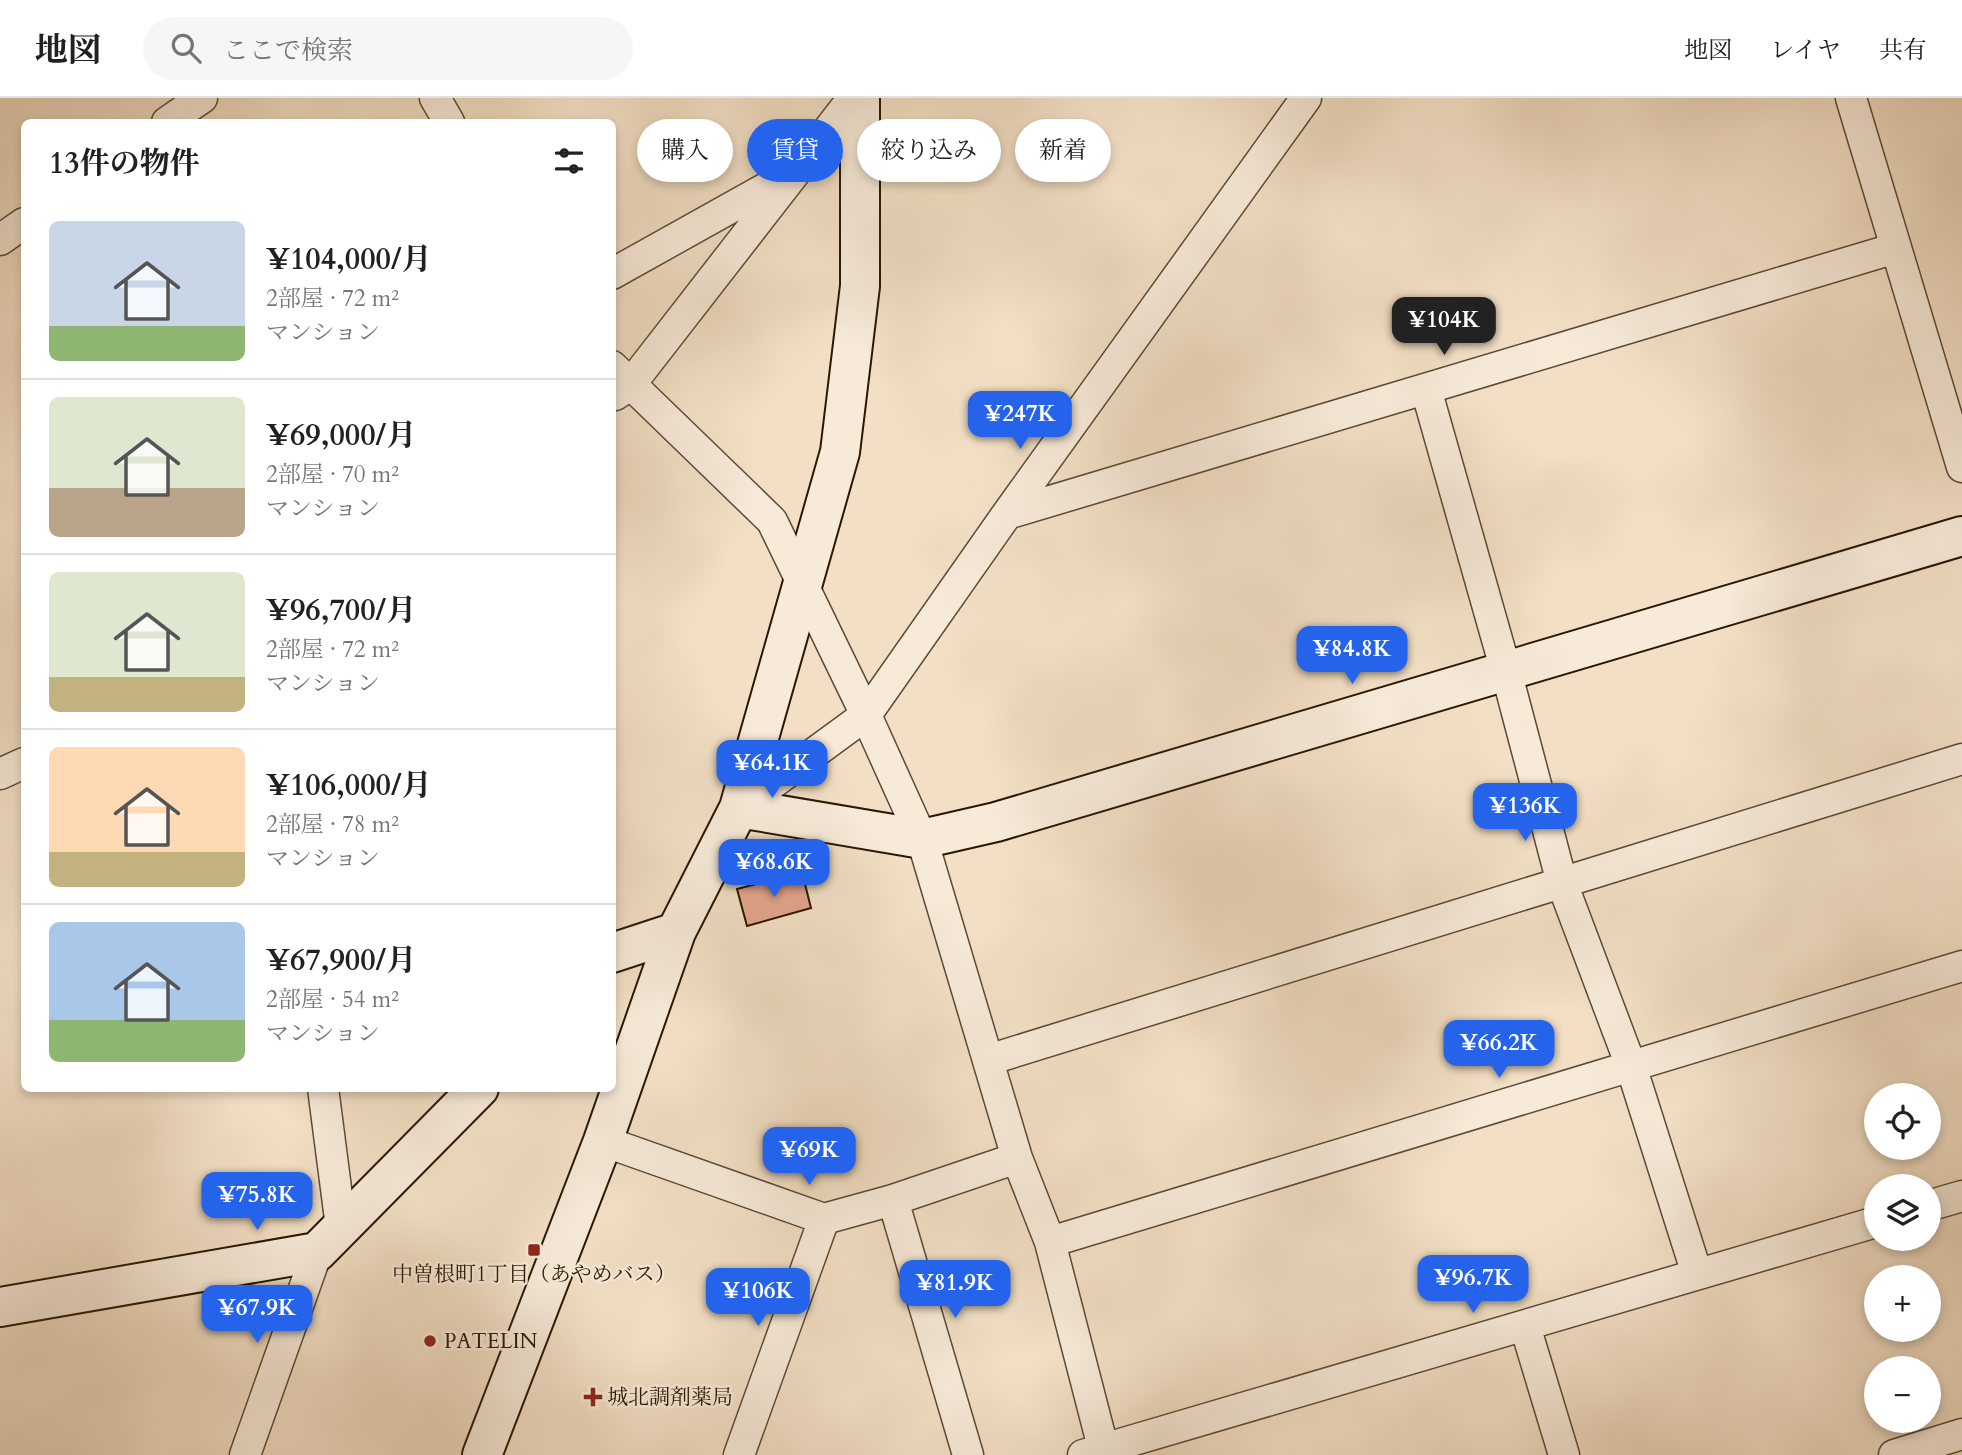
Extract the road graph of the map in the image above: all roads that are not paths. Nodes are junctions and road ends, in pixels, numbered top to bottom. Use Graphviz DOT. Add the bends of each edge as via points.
graph roads {
  1 [pos="435,98"];
  2 [pos="853,98"];
  3 [pos="860,98"];
  4 [pos="1306,98"];
  5 [pos="1851,98"];
  6 [pos="447,119"];
  7 [pos="836,119"];
  8 [pos="776,182"];
  9 [pos="786,182"];
  10 [pos="1896,248"];
  11 [pos="616,272"];
  12 [pos="618,382"];
  13 [pos="1426,388"];
  14 [pos="1962,467"];
  15 [pos="1007,514"];
  16 [pos="1962,536"];
  17 [pos="803,584"];
  18 [pos="1506,671"];
  19 [pos="866,715"];
  20 [pos="1962,760"];
  21 [pos="21,764"];
  22 [pos="0,774"];
  23 [pos="739,808"];
  24 [pos="922,839"];
  25 [pos="1562,883"];
  26 [pos="676,932"];
  27 [pos="616,952"];
  28 [pos="1962,966"];
  29 [pos="988,1060"];
  30 [pos="1631,1066"];
  31 [pos="323,1092"];
  32 [pos="474,1092"];
  33 [pos="603,1140"];
  34 [pos="1017,1158"];
  35 [pos="1962,1196"];
  36 [pos="893,1200"];
  37 [pos="1941,1202"];
  38 [pos="824,1219"];
  39 [pos="1864,1226"];
  40 [pos="329,1240"];
  41 [pos="1050,1242"];
  42 [pos="1697,1275"];
  43 [pos="0,1307"];
  44 [pos="1525,1326"];
  45 [pos="1962,1434"];
  46 [pos="1097,1453"];
  47 [pos="245,1455"];
  48 [pos="482,1455"];
  49 [pos="739,1455"];
  50 [pos="968,1455"];
  51 [pos="1564,1455"];
  52 [pos="1894,1455"];
  1 -- 6 [label="street"];
  2 -- 7 [label="street"];
  3 -- 17 [label="street" via="860,286 841,452"];
  4 -- 15 [label="street"];
  5 -- 10 [label="street"];
  8 -- 11 [label="street"];
  9 -- 12 [label="street"];
  10 -- 13 [label="street"];
  10 -- 14 [label="street"];
  12 -- 17 [label="street" via="772,521"];
  13 -- 15 [label="street"];
  13 -- 18 [label="street"];
  15 -- 19 [label="street"];
  16 -- 18 [label="street"];
  17 -- 19 [label="street"];
  17 -- 23 [label="street"];
  18 -- 24 [label="street" via="996,822"];
  18 -- 25 [label="street"];
  19 -- 23 [label="street"];
  19 -- 24 [label="street"];
  20 -- 25 [label="street"];
  21 -- 22 [label="street"];
  23 -- 24 [label="street"];
  23 -- 26 [label="street"];
  24 -- 29 [label="street"];
  25 -- 29 [label="street"];
  25 -- 30 [label="street"];
  26 -- 27 [label="street"];
  26 -- 33 [label="street"];
  28 -- 30 [label="street"];
  29 -- 34 [label="street"];
  30 -- 41 [label="street"];
  30 -- 42 [label="street"];
  31 -- 40 [label="street"];
  32 -- 40 [label="street"];
  33 -- 38 [label="street"];
  33 -- 48 [label="street"];
  34 -- 36 [label="street"];
  34 -- 41 [label="street"];
  35 -- 37 [label="street"];
  36 -- 38 [label="street"];
  36 -- 50 [label="street"];
  38 -- 49 [label="street"];
  39 -- 42 [label="street"];
  40 -- 43 [label="street"];
  40 -- 47 [label="street"];
  41 -- 46 [label="street"];
  42 -- 44 [label="street"];
  44 -- 46 [label="street"];
  44 -- 51 [label="street"];
  45 -- 52 [label="street"];
}
